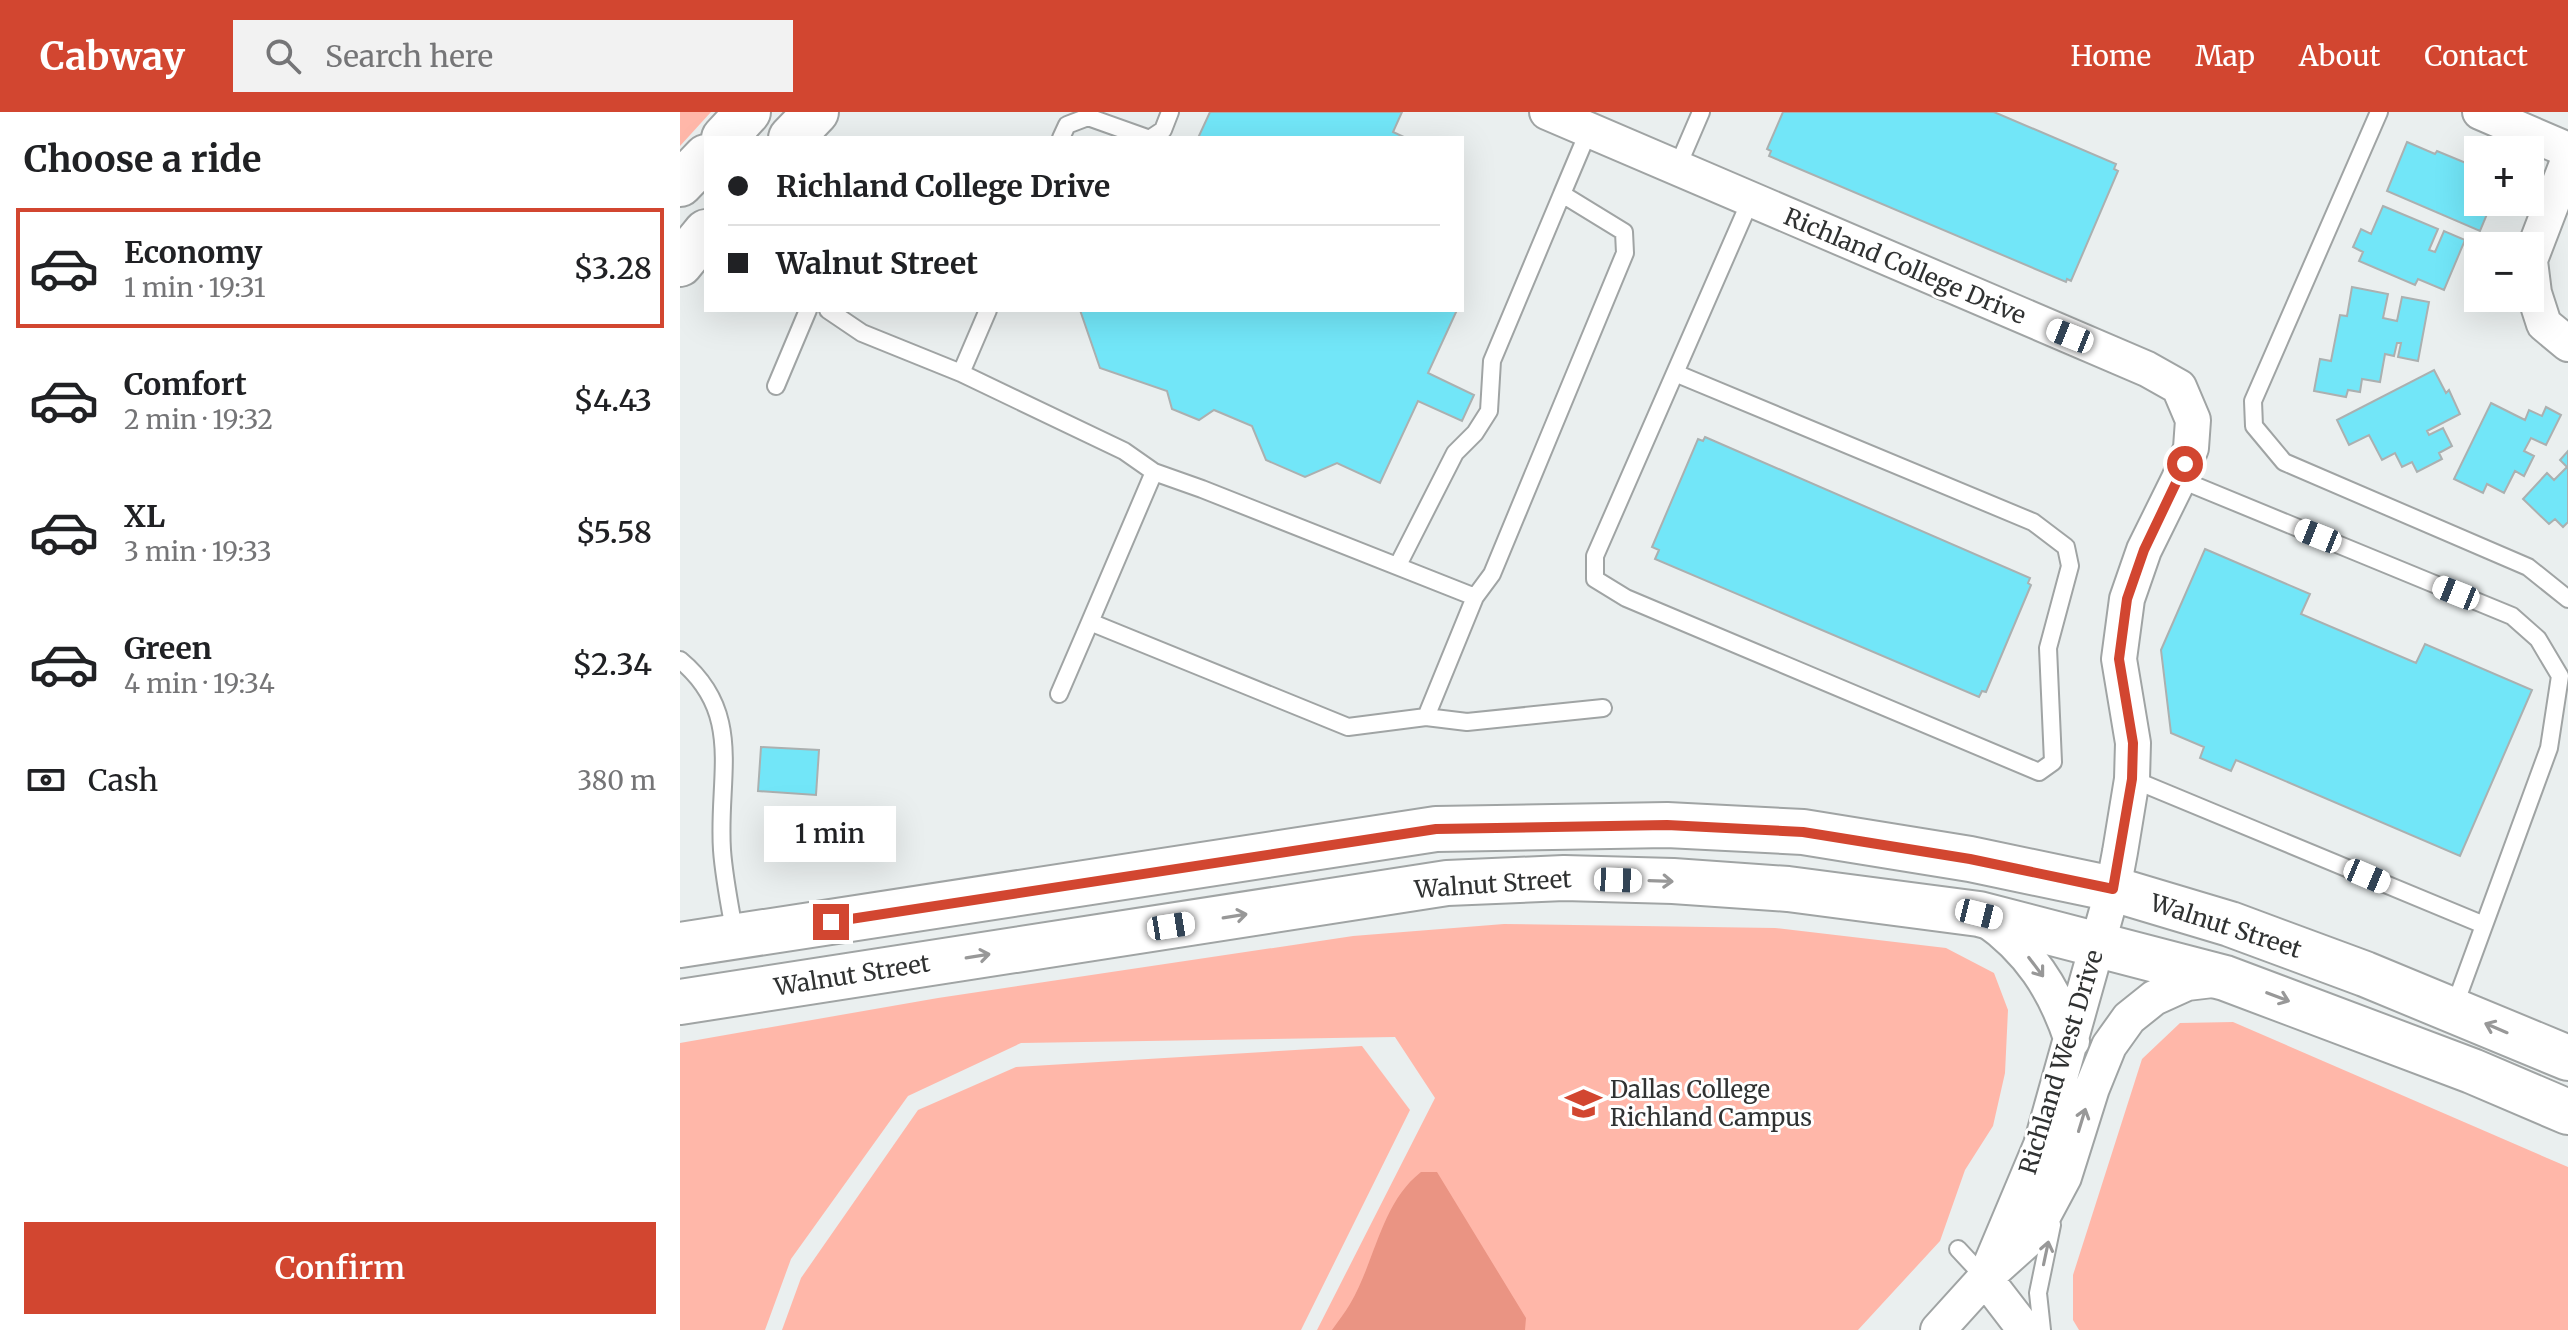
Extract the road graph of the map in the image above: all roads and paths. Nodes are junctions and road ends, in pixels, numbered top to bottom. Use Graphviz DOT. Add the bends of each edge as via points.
graph roads {
  1 [pos="748,112"];
  2 [pos="816,112"];
  3 [pos="1170,112"];
  4 [pos="1547,112"];
  5 [pos="1701,112"];
  6 [pos="2379,112"];
  7 [pos="2480,112"];
  8 [pos="1589,130"];
  9 [pos="727,136"];
  10 [pos="793,136"];
  11 [pos="1062,136"];
  12 [pos="1143,136"];
  13 [pos="1152,136"];
  14 [pos="2568,150"];
  15 [pos="2568,161"];
  16 [pos="1677,168"];
  17 [pos="1562,194"];
  18 [pos="2562,196"];
  19 [pos="1751,199"];
  20 [pos="2544,232"];
  21 [pos="704,234"];
  22 [pos="680,264"];
  23 [pos="807,312"];
  24 [pos="831,312"];
  25 [pos="987,312"];
  26 [pos="2540,312"];
  27 [pos="2568,344"];
  28 [pos="961,373"];
  29 [pos="1675,373"];
  30 [pos="776,386"];
  31 [pos="1154,472"];
  32 [pos="2179,479"];
  33 [pos="1398,565"];
  34 [pos="1475,597"];
  35 [pos="2568,599"];
  36 [pos="1090,622"];
  37 [pos="680,660"];
  38 [pos="1059,694"];
  39 [pos="1603,708"];
  40 [pos="1426,717"];
  41 [pos="2132,779"];
  42 [pos="2113,889"];
  43 [pos="1979,914"];
  44 [pos="2484,925"];
  45 [pos="735,937"];
  46 [pos="2096,943"];
  47 [pos="680,945"];
  48 [pos="2225,978"];
  49 [pos="680,1002"];
  50 [pos="2453,1010"];
  51 [pos="2072,1041"];
  52 [pos="2568,1058"];
  53 [pos="2568,1112"];
  54 [pos="2064,1177"];
  55 [pos="1958,1249"];
  56 [pos="1985,1278"];
  57 [pos="1938,1330"];
  58 [pos="2025,1330"];
  59 [pos="2042,1330"];
  1 -- 9 [label="main road"];
  2 -- 10 [label="main road"];
  3 -- 13 [label="lane" via="1163,130"];
  4 -- 8 [label="street, Richland College Drive"];
  5 -- 16 [label="lane"];
  6 -- 35 [label="lane" via="2253,401 2254,426 2284,462 2528,567"];
  7 -- 14 [label="street"];
  8 -- 16 [label="street, Richland College Drive"];
  8 -- 17 [label="lane"];
  11 -- 12 [label="lane" via="1067,125 1088,117"];
  15 -- 18 [label="street"];
  16 -- 19 [label="street, Richland College Drive"];
  17 -- 33 [label="lane" via="1492,361 1489,411 1455,453"];
  17 -- 34 [label="lane" via="1624,232 1625,253 1492,574"];
  18 -- 20 [label="street"];
  19 -- 29 [label="lane"];
  19 -- 32 [label="street, Richland College Drive" via="2110,351 2179,387 2193,420 2191,448"];
  21 -- 22 [label="main road"];
  23 -- 30 [label="lane"];
  24 -- 28 [label="lane" via="862,333"];
  25 -- 28 [label="lane"];
  26 -- 27 [label="street" via="2544,324"];
  28 -- 31 [label="lane" via="1124,451"];
  29 -- 29 [label="lane" via="1595,556 1595,579 1626,598 2039,772 2053,762 2048,648 2070,566 2066,547 2033,522"];
  31 -- 33 [label="lane"];
  31 -- 36 [label="lane"];
  32 -- 41 [label="street, Richland College Drive" via="2127,599 2119,659 2133,743"];
  32 -- 44 [label="lane" via="2512,616 2538,639 2560,676 2549,748"];
  33 -- 34 [label="lane"];
  34 -- 40 [label="lane"];
  36 -- 38 [label="lane"];
  36 -- 40 [label="lane" via="1348,727"];
  37 -- 45 [label="lane" via="710,693 724,731 722,849"];
  39 -- 40 [label="lane" via="1467,722"];
  41 -- 42 [label="street, Richland College Drive"];
  41 -- 44 [label="lane"];
  42 -- 45 [label="main road, Walnut Street" via="1803,832 1667,825 1436,829"];
  42 -- 46 [label="street, Richland West Drive"];
  42 -- 50 [label="main road, Walnut Street" via="2230,924"];
  43 -- 46 [label="main road, Walnut Street"];
  49 -- 43 [label="main road, Walnut Street, one-way" via="1447,883 1673,881 1788,889"];
  43 -- 51 [label="street, one-way" via="2036,965"];
  44 -- 50 [label="lane"];
  45 -- 47 [label="main road, Walnut Street"];
  46 -- 48 [label="main road, Walnut Street"];
  46 -- 51 [label="street, Richland West Drive"];
  48 -- 53 [label="main road, Walnut Street, one-way"];
  54 -- 48 [label="street, Richland West Drive, one-way" via="2109,1046 2129,1018 2154,998 2187,983"];
  52 -- 50 [label="main road, Walnut Street, one-way"];
  51 -- 56 [label="street, Richland West Drive" via="2041,1145"];
  54 -- 56 [label="street, Richland West Drive" via="2033,1235"];
  59 -- 54 [label="lane, one-way" via="2038,1293"];
  55 -- 56 [label="lane"];
  56 -- 57 [label="street, Richland West Drive"];
  56 -- 58 [label="street"];
}
